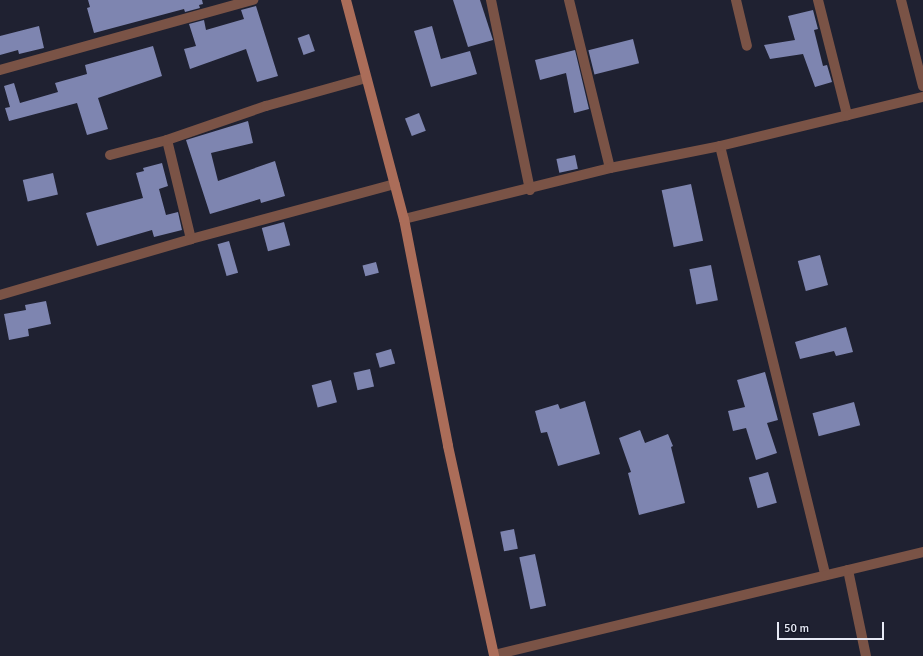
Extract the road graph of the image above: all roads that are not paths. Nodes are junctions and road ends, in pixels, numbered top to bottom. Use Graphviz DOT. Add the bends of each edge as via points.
graph roads {
  1 [pos="252,0"];
  2 [pos="346,0"];
  3 [pos="491,0"];
  4 [pos="570,0"];
  5 [pos="736,0"];
  6 [pos="818,0"];
  7 [pos="901,0"];
  8 [pos="747,46"];
  9 [pos="0,70"];
  10 [pos="366,78"];
  11 [pos="923,86"];
  12 [pos="923,97"];
  13 [pos="847,115"];
  14 [pos="167,140"];
  15 [pos="720,146"];
  16 [pos="110,154"];
  17 [pos="610,168"];
  18 [pos="395,184"];
  19 [pos="530,190"];
  20 [pos="404,219"];
  21 [pos="191,239"];
  22 [pos="0,295"];
  23 [pos="923,552"];
  24 [pos="848,570"];
  25 [pos="825,575"];
  26 [pos="494,656"];
  27 [pos="866,656"];
  1 -- 9 [label="street"];
  2 -- 10 [label="street"];
  3 -- 19 [label="street"];
  4 -- 17 [label="street"];
  5 -- 8 [label="street"];
  6 -- 13 [label="street"];
  7 -- 11 [label="street"];
  10 -- 14 [label="street" via="266,106"];
  10 -- 18 [label="street"];
  12 -- 13 [label="street"];
  13 -- 15 [label="street"];
  14 -- 16 [label="street"];
  14 -- 21 [label="street"];
  15 -- 17 [label="street"];
  15 -- 25 [label="street"];
  17 -- 19 [label="street"];
  18 -- 20 [label="street"];
  18 -- 21 [label="street"];
  19 -- 20 [label="street"];
  20 -- 26 [label="street" via="448,446"];
  21 -- 22 [label="street"];
  23 -- 24 [label="street"];
  24 -- 25 [label="street"];
  24 -- 27 [label="street"];
  25 -- 26 [label="street"];
}
